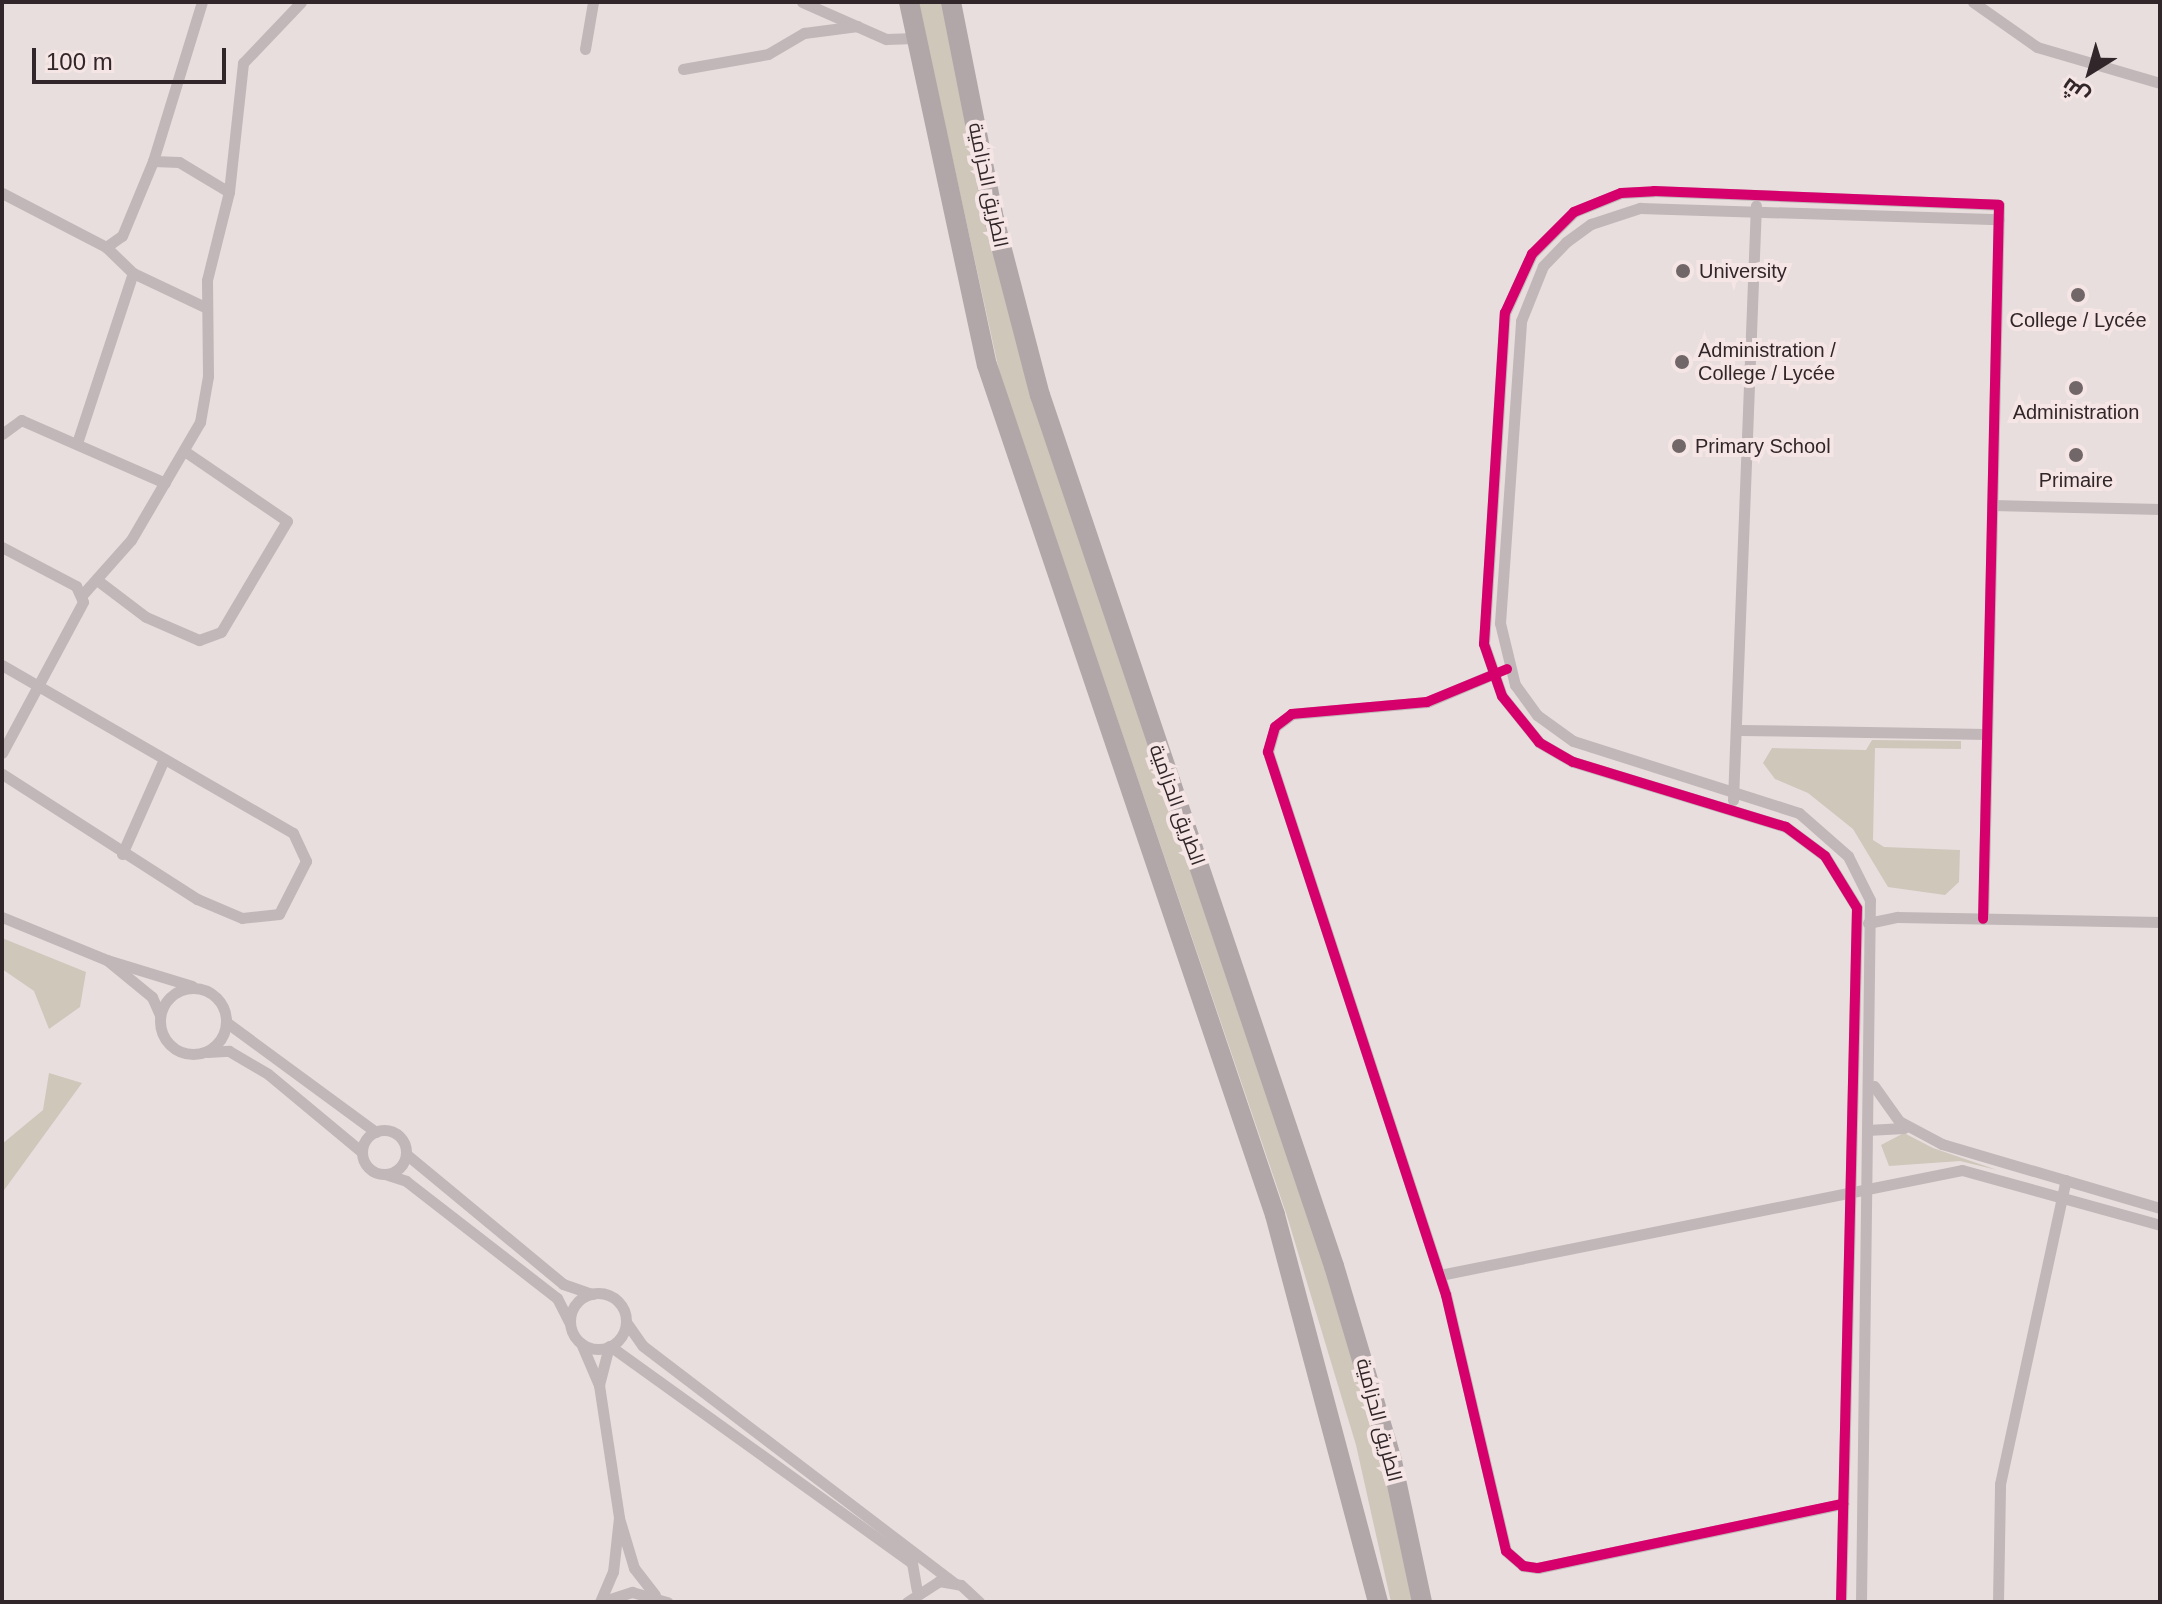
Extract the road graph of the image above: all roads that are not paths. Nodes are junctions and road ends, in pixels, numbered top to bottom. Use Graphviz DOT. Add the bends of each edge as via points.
graph roads {
  1 [pos="202,2"];
  2 [pos="593,2"];
  3 [pos="802,2"];
  4 [pos="909,2"];
  5 [pos="951,2"];
  6 [pos="1973,2"];
  7 [pos="296,3"];
  8 [pos="858,26"];
  9 [pos="915,38"];
  10 [pos="585,49"];
  11 [pos="683,69"];
  12 [pos="2160,83"];
  13 [pos="153,161"];
  14 [pos="229,192"];
  15 [pos="2,193"];
  16 [pos="1756,194"];
  17 [pos="1755,211"];
  18 [pos="1999,219"];
  19 [pos="106,247"];
  20 [pos="133,273"];
  21 [pos="205,307"];
  22 [pos="2,434"];
  23 [pos="77,443"];
  24 [pos="186,452"];
  25 [pos="165,483"];
  26 [pos="1992,505"];
  27 [pos="2160,509"];
  28 [pos="2,547"];
  29 [pos="97,580"];
  30 [pos="83,594"];
  31 [pos="2,665"];
  32 [pos="1507,669"];
  33 [pos="1492,675"];
  34 [pos="39,685"];
  35 [pos="1740,730"];
  36 [pos="1987,734"];
  37 [pos="2,753"];
  38 [pos="164,759"];
  39 [pos="2,774"];
  40 [pos="1735,793"];
  41 [pos="1732,808"];
  42 [pos="122,854"];
  43 [pos="2,917"];
  44 [pos="1983,919"];
  45 [pos="1875,922"];
  46 [pos="2160,922"];
  47 [pos="1860,925"];
  48 [pos="107,960"];
  49 [pos="201,989"];
  50 [pos="160,1015"];
  51 [pos="226,1022"];
  52 [pos="207,1052"];
  53 [pos="1871,1081"];
  54 [pos="1870,1128"];
  55 [pos="1912,1130"];
  56 [pos="376,1132"];
  57 [pos="1855,1143"];
  58 [pos="362,1152"];
  59 [pos="406,1154"];
  60 [pos="385,1174"];
  61 [pos="2066,1180"];
  62 [pos="1868,1190"];
  63 [pos="1853,1192"];
  64 [pos="2061,1197"];
  65 [pos="2160,1208"];
  66 [pos="2160,1225"];
  67 [pos="1440,1275"];
  68 [pos="592,1294"];
  69 [pos="626,1322"];
  70 [pos="570,1323"];
  71 [pos="581,1342"];
  72 [pos="610,1346"];
  73 [pos="599,1385"];
  74 [pos="1843,1504"];
  75 [pos="619,1518"];
  76 [pos="954,1583"];
  77 [pos="917,1590"];
  78 [pos="655,1595"];
  79 [pos="600,1602"];
  80 [pos="668,1602"];
  81 [pos="907,1602"];
  82 [pos="979,1602"];
  83 [pos="1378,1602"];
  84 [pos="1422,1602"];
  85 [pos="1841,1602"];
  86 [pos="1861,1602"];
  87 [pos="1998,1602"];
  1 -- 13 [label="street"];
  2 -- 10 [label="street"];
  3 -- 8 [label="street"];
  4 -- 9 [label="highway, الطريق الحزامية"];
  5 -- 84 [label="highway, الطريق الحزامية" via="994,219 1040,395 1334,1266 1392,1461"];
  6 -- 12 [label="street" via="2037,47"];
  7 -- 14 [label="street" via="243,63"];
  8 -- 9 [label="street" via="886,39"];
  8 -- 11 [label="street" via="804,33 768,54"];
  9 -- 83 [label="highway, الطريق الحزامية" via="987,365 1275,1215"];
  13 -- 14 [label="street" via="179,162"];
  13 -- 19 [label="street" via="122,236"];
  14 -- 21 [label="street"];
  15 -- 19 [label="street"];
  16 -- 17 [label="street"];
  16 -- 18 [label="street" via="1987,199 1999,205"];
  16 -- 33 [label="street" via="1654,191 1592,202 1549,233 1519,275 1505,313 1485,594 1484,644"];
  17 -- 18 [label="street"];
  17 -- 32 [label="street" via="1670,207 1613,215 1566,242 1534,281 1521,321 1500,623"];
  17 -- 35 [label="street"];
  18 -- 26 [label="street"];
  19 -- 20 [label="street"];
  20 -- 21 [label="street"];
  20 -- 23 [label="street"];
  21 -- 24 [label="street" via="207,398"];
  22 -- 23 [label="street" via="21,420"];
  23 -- 25 [label="street"];
  24 -- 25 [label="street"];
  24 -- 29 [label="street" via="287,521 221,632 199,640 146,617"];
  25 -- 29 [label="street"];
  26 -- 27 [label="street"];
  26 -- 36 [label="street"];
  28 -- 30 [label="street"];
  29 -- 30 [label="street"];
  30 -- 34 [label="street"];
  31 -- 34 [label="street"];
  32 -- 33 [label="street"];
  32 -- 40 [label="street" via="1537,715 1573,741"];
  33 -- 41 [label="street" via="1518,720 1555,753"];
  33 -- 67 [label="street" via="1427,702 1292,714 1269,737 1328,944"];
  34 -- 37 [label="street"];
  34 -- 38 [label="street"];
  35 -- 36 [label="street"];
  35 -- 40 [label="street"];
  36 -- 44 [label="street"];
  38 -- 42 [label="street"];
  38 -- 42 [label="street" via="302,841 306,861 288,903 267,918 242,918"];
  39 -- 42 [label="street"];
  40 -- 41 [label="street"];
  40 -- 45 [label="street" via="1799,813 1830,835 1861,881"];
  41 -- 47 [label="street" via="1808,840 1850,890"];
  43 -- 48 [label="street"];
  44 -- 45 [label="street"];
  44 -- 46 [label="street"];
  45 -- 47 [label="street"];
  45 -- 53 [label="street"];
  47 -- 57 [label="street"];
  48 -- 49 [label="street"];
  48 -- 50 [label="street" via="152,997"];
  49 -- 50 [label="street" via="173,995"];
  49 -- 51 [label="street" via="219,1001"];
  50 -- 52 [label="street" via="171,1047"];
  51 -- 52 [label="street"];
  51 -- 56 [label="street"];
  52 -- 58 [label="street" via="229,1051 268,1074"];
  53 -- 54 [label="street"];
  53 -- 55 [label="street"];
  54 -- 55 [label="street"];
  54 -- 57 [label="street"];
  54 -- 62 [label="street"];
  55 -- 61 [label="street"];
  56 -- 58 [label="street"];
  56 -- 59 [label="street" via="398,1135"];
  57 -- 63 [label="street"];
  58 -- 60 [label="street" via="371,1169"];
  59 -- 60 [label="street" via="399,1169"];
  59 -- 68 [label="street" via="563,1284"];
  60 -- 70 [label="street" via="406,1181 557,1298"];
  61 -- 64 [label="street"];
  61 -- 65 [label="street"];
  62 -- 63 [label="street"];
  62 -- 64 [label="street" via="1962,1170"];
  62 -- 86 [label="street"];
  63 -- 67 [label="street"];
  63 -- 74 [label="street"];
  64 -- 66 [label="street"];
  64 -- 87 [label="street" via="2000,1484"];
  67 -- 74 [label="street" via="1506,1551 1523,1566"];
  68 -- 69 [label="street" via="614,1298"];
  68 -- 70 [label="street" via="578,1301"];
  69 -- 72 [label="street"];
  69 -- 76 [label="street" via="643,1346"];
  70 -- 71 [label="street"];
  71 -- 72 [label="street"];
  71 -- 73 [label="street"];
  72 -- 73 [label="street"];
  72 -- 77 [label="street" via="912,1563"];
  73 -- 75 [label="street"];
  74 -- 85 [label="street"];
  75 -- 78 [label="street" via="634,1568"];
  75 -- 79 [label="street"];
  76 -- 77 [label="street"];
  76 -- 82 [label="street"];
  77 -- 81 [label="street"];
  78 -- 79 [label="street" via="621,1593"];
  78 -- 80 [label="street"];
}
